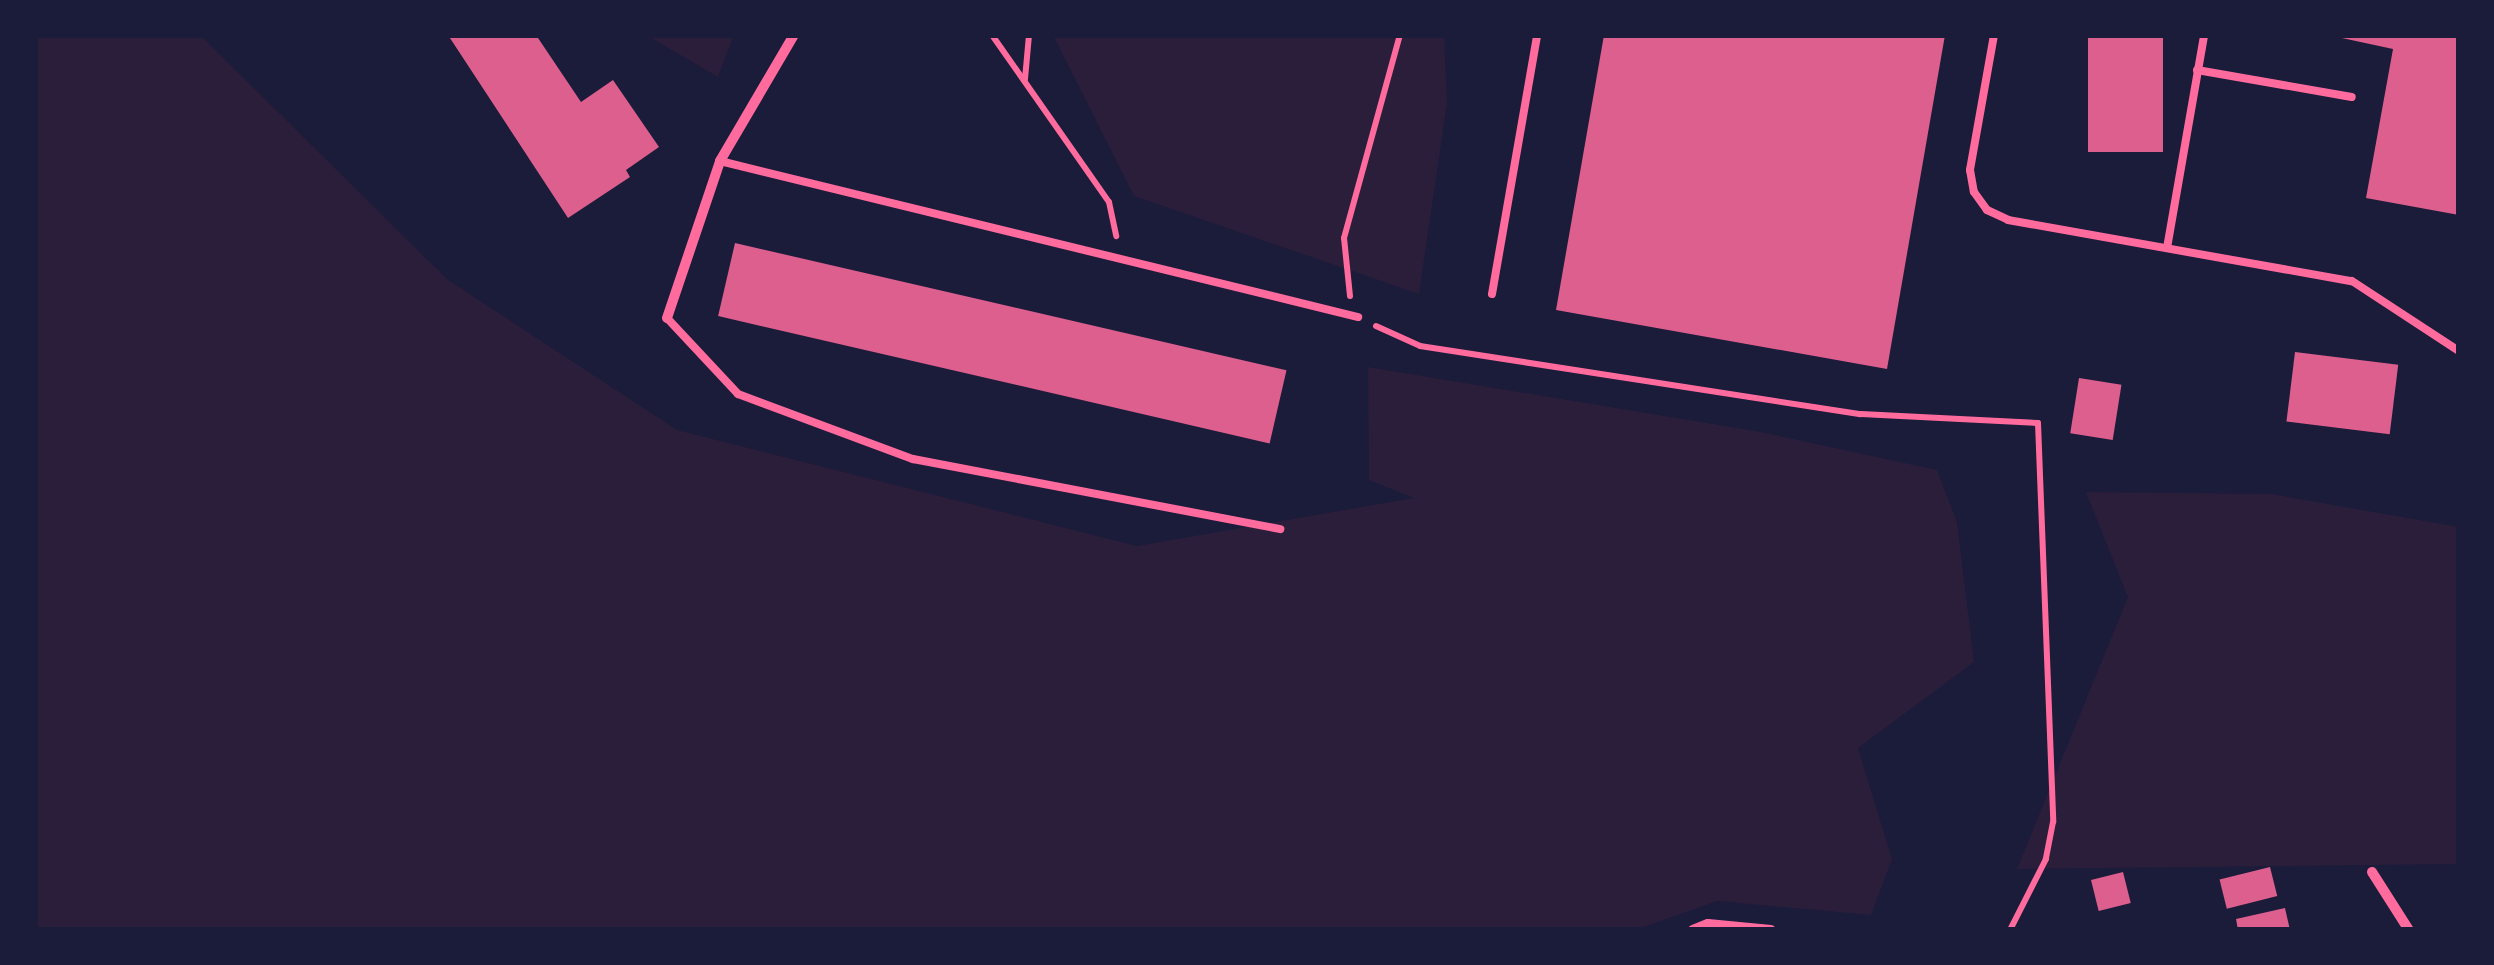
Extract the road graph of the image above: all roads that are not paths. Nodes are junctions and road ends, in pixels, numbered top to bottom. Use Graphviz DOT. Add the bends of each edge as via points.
graph roads {
  1 [pos="794,35"];
  2 [pos="1537,35"];
  3 [pos="1994,35"];
  4 [pos="2204,35"];
  5 [pos="2197,70"];
  6 [pos="2352,97"];
  7 [pos="720,161"];
  8 [pos="2167,248"];
  9 [pos="1492,294"];
  10 [pos="1358,317"];
  11 [pos="667,318"];
  12 [pos="2459,351"];
  13 [pos="1280,529"];
  14 [pos="2372,872"];
  15 [pos="1693,930"];
  16 [pos="1771,930"];
  17 [pos="2409,930"];
  1 -- 7 [label="street"];
  2 -- 9 [label="lane"];
  3 -- 8 [label="lane" via="1970,170 1987,210 2008,220"];
  4 -- 5 [label="lane"];
  5 -- 6 [label="lane"];
  5 -- 8 [label="lane"];
  7 -- 10 [label="lane"];
  7 -- 11 [label="street"];
  8 -- 12 [label="lane" via="2352,281"];
  11 -- 13 [label="lane" via="738,394 913,458"];
  14 -- 17 [label="street"];
  15 -- 16 [label="street" via="1708,924"];
}
